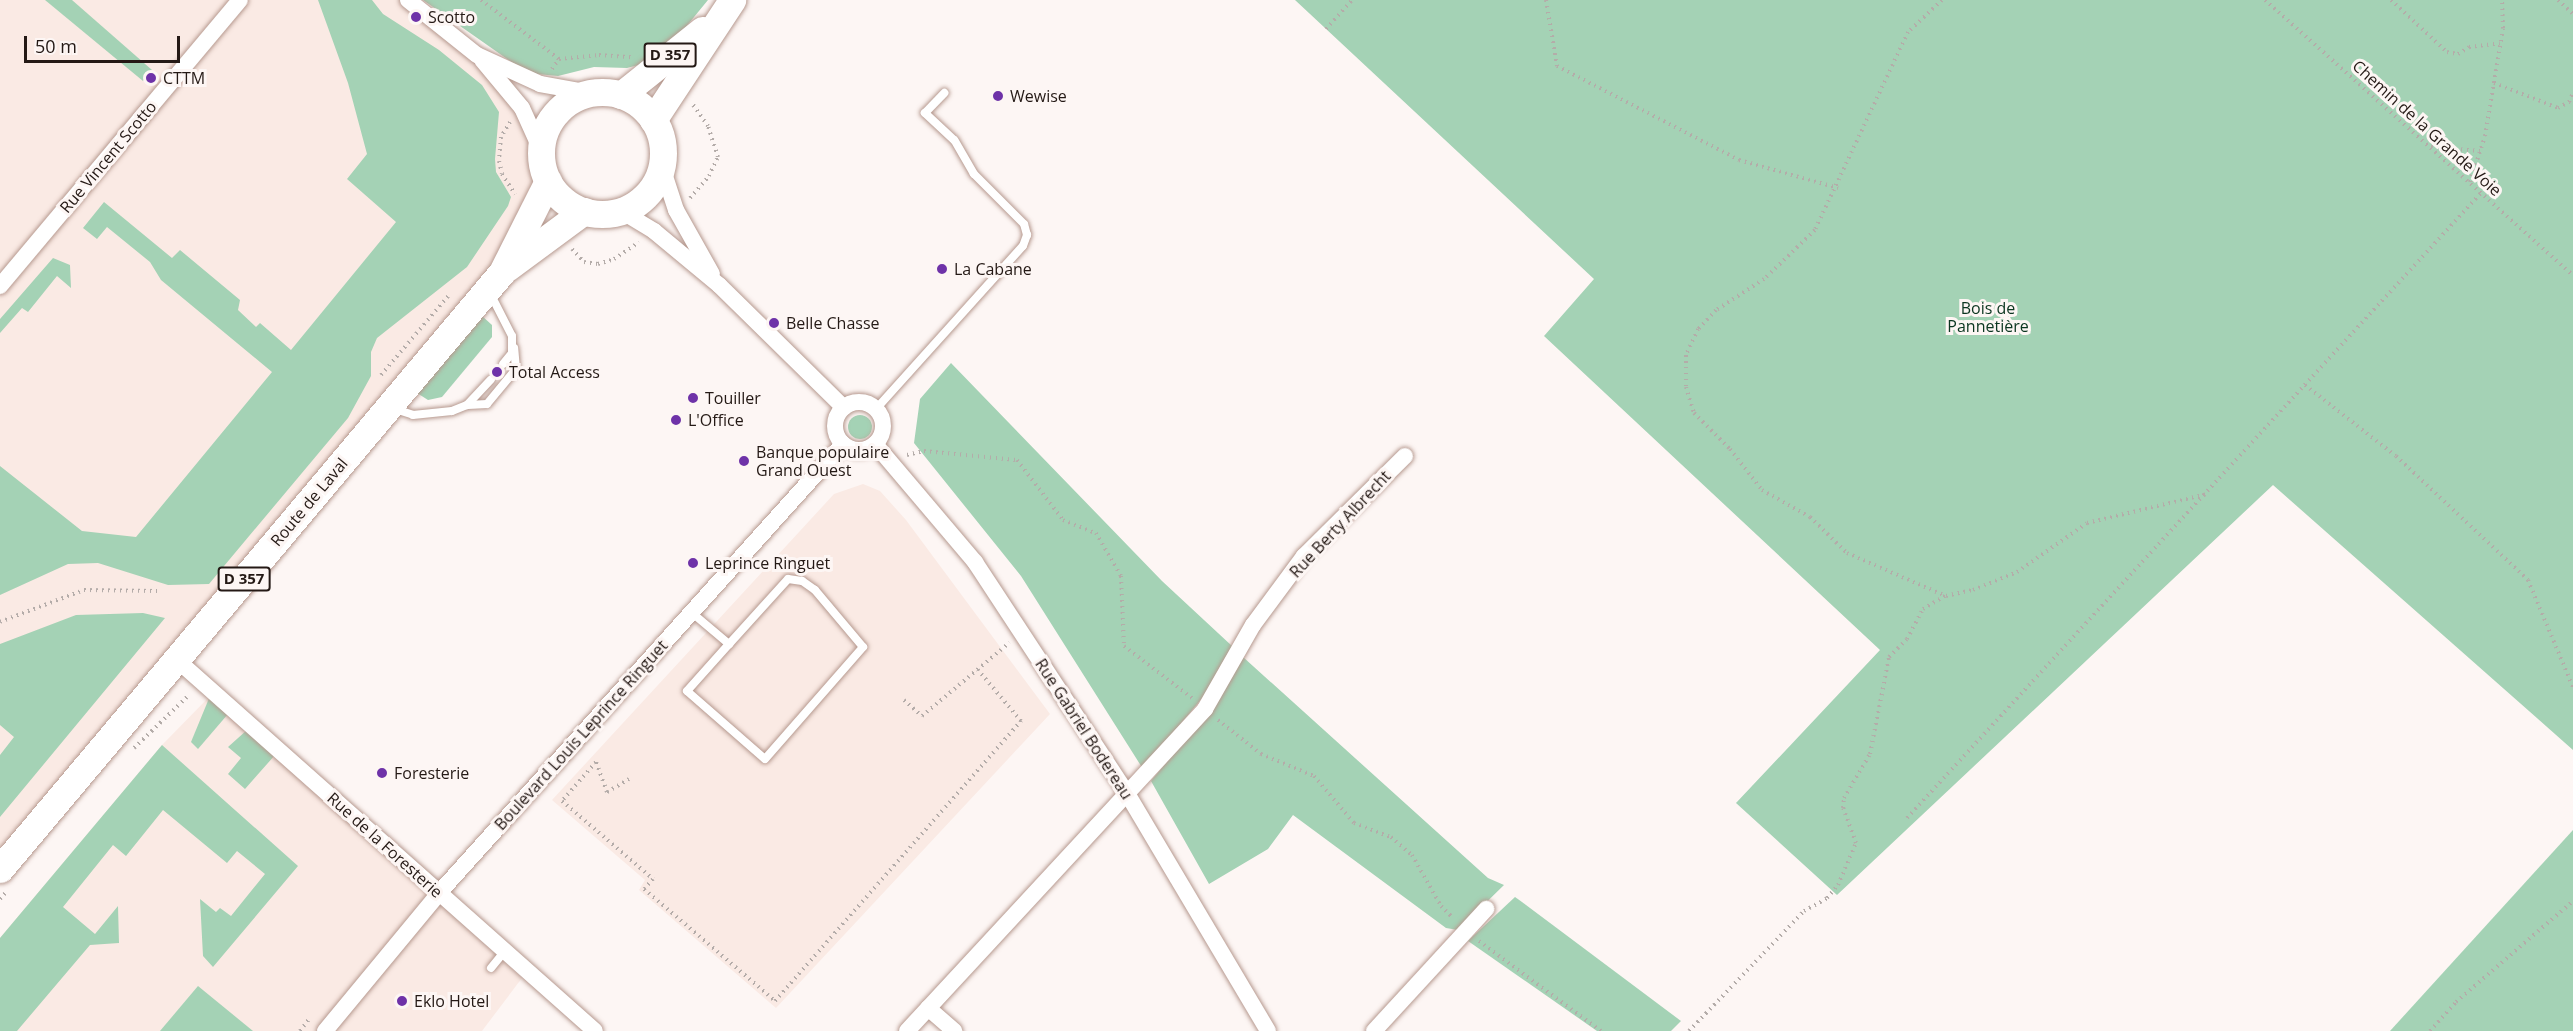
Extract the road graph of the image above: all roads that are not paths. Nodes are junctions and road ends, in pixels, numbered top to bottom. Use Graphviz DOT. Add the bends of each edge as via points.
graph roads {
  1 [pos="240,0"];
  2 [pos="408,0"];
  3 [pos="725,8"];
  4 [pos="477,55"];
  5 [pos="591,93"];
  6 [pos="944,93"];
  7 [pos="621,95"];
  8 [pos="653,120"];
  9 [pos="542,150"];
  10 [pos="662,167"];
  11 [pos="548,181"];
  12 [pos="584,211"];
  13 [pos="621,211"];
  14 [pos="495,280"];
  15 [pos="719,285"];
  16 [pos="0,286"];
  17 [pos="514,348"];
  18 [pos="503,364"];
  19 [pos="491,379"];
  20 [pos="467,405"];
  21 [pos="388,407"];
  22 [pos="844,408"];
  23 [pos="876,409"];
  24 [pos="843,444"];
  25 [pos="875,444"];
  26 [pos="1405,456"];
  27 [pos="691,612"];
  28 [pos="729,644"];
  29 [pos="176,659"];
  30 [pos="1128,795"];
  31 [pos="0,869"];
  32 [pos="439,893"];
  33 [pos="1486,909"];
  34 [pos="505,951"];
  35 [pos="491,968"];
  36 [pos="928,1008"];
  37 [pos="325,1031"];
  38 [pos="595,1031"];
  39 [pos="907,1031"];
  40 [pos="954,1031"];
  41 [pos="1268,1031"];
  42 [pos="1374,1031"];
  1 -- 16 [label="street, Rue Vincent Scotto"];
  2 -- 4 [label="street"];
  3 -- 7 [label="main road, D 357"];
  3 -- 8 [label="main road, D 357"];
  4 -- 5 [label="street" via="540,84"];
  4 -- 9 [label="street" via="522,108"];
  5 -- 7 [label="main road"];
  5 -- 9 [label="main road" via="572,100 556,113 546,130"];
  6 -- 23 [label="lane" via="925,113 954,140 974,174 1024,224 1027,235 1023,246"];
  7 -- 8 [label="main road" via="645,109"];
  8 -- 10 [label="main road" via="660,135"];
  9 -- 11 [label="main road"];
  10 -- 13 [label="main road" via="647,194"];
  10 -- 15 [label="street" via="676,210"];
  11 -- 12 [label="main road" via="564,201"];
  11 -- 14 [label="main road, Route de Laval / D 357"];
  12 -- 13 [label="main road"];
  12 -- 14 [label="main road, Route de Laval / D 357"];
  13 -- 15 [label="street" via="654,231"];
  14 -- 17 [label="lane"];
  14 -- 21 [label="main road, Route de Laval / D 357"];
  15 -- 22 [label="street"];
  17 -- 18 [label="lane"];
  17 -- 20 [label="lane" via="516,369 487,404"];
  19 -- 20 [label="lane"];
  20 -- 21 [label="lane" via="452,411 414,415"];
  21 -- 29 [label="main road, Route de Laval / D 357"];
  22 -- 23 [label="street" via="864,402"];
  22 -- 24 [label="street" via="835,426"];
  23 -- 25 [label="street" via="883,429"];
  24 -- 25 [label="street" via="862,450"];
  24 -- 27 [label="street, Boulevard Louis Leprince Ringuet"];
  25 -- 30 [label="street, Rue Gabriel Bodereau" via="975,562"];
  26 -- 30 [label="street, Rue Berty Albrecht" via="1304,556 1252,625 1205,709"];
  27 -- 28 [label="lane"];
  27 -- 32 [label="street, Boulevard Louis Leprince Ringuet"];
  28 -- 28 [label="lane" via="687,691 765,759 863,647 815,590 802,581 788,579"];
  29 -- 31 [label="main road, Route de Laval / D 357"];
  29 -- 32 [label="street, Rue de la Foresterie"];
  30 -- 36 [label="street, Rue Berty Albrecht"];
  30 -- 41 [label="street, Rue Gabriel Bodereau"];
  32 -- 34 [label="street, Rue de la Foresterie"];
  32 -- 37 [label="street, Boulevard Louis Leprince Ringuet"];
  33 -- 42 [label="street"];
  34 -- 35 [label="lane"];
  34 -- 38 [label="street, Rue de la Foresterie"];
  36 -- 39 [label="street, Rue Berty Albrecht"];
  36 -- 40 [label="street"];
}
